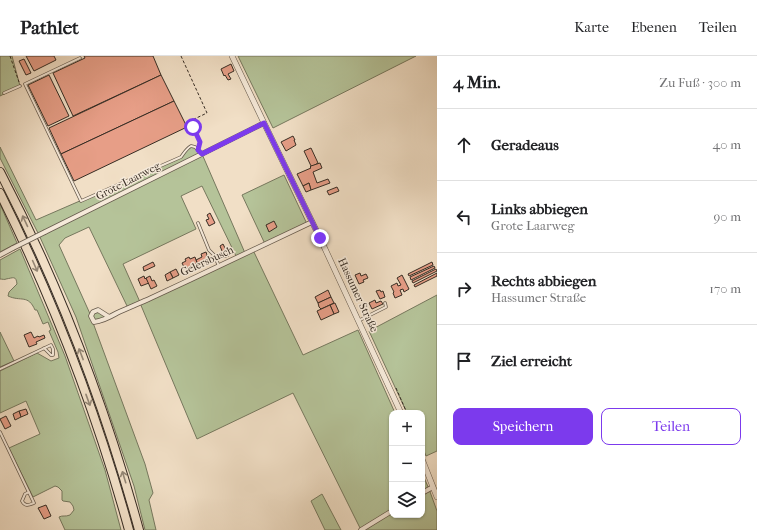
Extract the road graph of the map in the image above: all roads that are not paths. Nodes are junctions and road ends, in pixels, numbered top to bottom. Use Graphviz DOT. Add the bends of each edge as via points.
graph roads {
  1 [pos="232,56"];
  2 [pos="80,58"];
  3 [pos="20,86"];
  4 [pos="4,93"];
  5 [pos="264,123"];
  6 [pos="202,154"];
  7 [pos="0,172"];
  8 [pos="0,193"];
  9 [pos="312,222"];
  10 [pos="198,223"];
  11 [pos="0,255"];
  12 [pos="219,266"];
  13 [pos="385,303"];
  14 [pos="109,317"];
  15 [pos="358,321"];
  16 [pos="44,348"];
  17 [pos="0,369"];
  18 [pos="400,410"];
  19 [pos="0,432"];
  20 [pos="425,467"];
  21 [pos="433,487"];
  22 [pos="425,491"];
  23 [pos="29,492"];
  24 [pos="437,497"];
  25 [pos="389,513"];
  26 [pos="129,530"];
  27 [pos="139,530"];
  28 [pos="360,530"];
  1 -- 5 [label="street, Hassumer Straße"];
  2 -- 6 [label="lane" via="25,84 81,201 181,157 191,146"];
  3 -- 4 [label="lane"];
  5 -- 6 [label="street, Grote Laarweg"];
  5 -- 9 [label="street, Hassumer Straße"];
  6 -- 11 [label="street, Grote Laarweg, bridge"];
  27 -- 7 [label="highway, one-way" via="108,426 73,333 40,255"];
  8 -- 26 [label="highway, one-way" via="31,257 67,342 99,429"];
  9 -- 12 [label="street, Gelersbusch"];
  9 -- 15 [label="street, Hassumer Straße"];
  10 -- 12 [label="lane"];
  12 -- 14 [label="street, Gelersbusch"];
  13 -- 15 [label="lane" via="386,307"];
  15 -- 18 [label="street, Hassumer Straße"];
  16 -- 16 [label="lane" via="51,345 53,355 51,356"];
  16 -- 17 [label="lane"];
  19 -- 23 [label="lane"];
  20 -- 21 [label="street"];
  21 -- 22 [label="street"];
  21 -- 24 [label="street"];
  23 -- 23 [label="lane" via="34,503 23,504 25,494"];
  25 -- 28 [label="street"];
}
